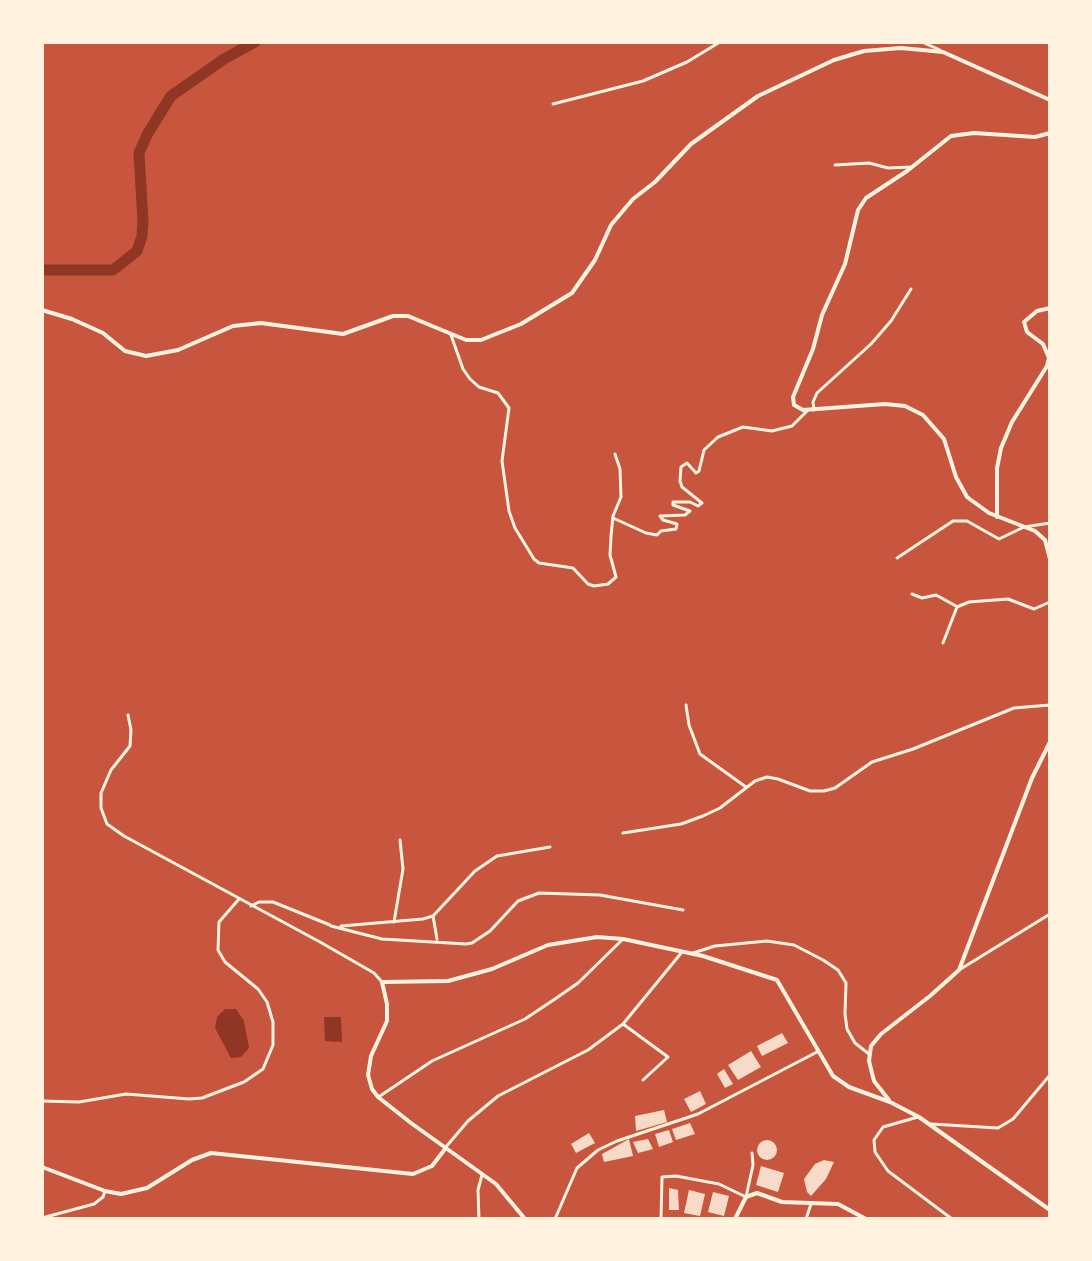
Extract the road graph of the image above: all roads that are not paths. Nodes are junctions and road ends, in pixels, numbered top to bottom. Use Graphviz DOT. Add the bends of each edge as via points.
graph roads {
  1 [pos="720,42"];
  2 [pos="922,42"];
  3 [pos="943,52"];
  4 [pos="1050,100"];
  5 [pos="553,104"];
  6 [pos="1050,133"];
  7 [pos="835,165"];
  8 [pos="911,167"];
  9 [pos="911,289"];
  10 [pos="1050,308"];
  11 [pos="42,310"];
  12 [pos="451,335"];
  13 [pos="1048,348"];
  14 [pos="814,410"];
  15 [pos="807,411"];
  16 [pos="615,454"];
  17 [pos="997,517"];
  18 [pos="613,518"];
  19 [pos="1050,523"];
  20 [pos="1024,527"];
  21 [pos="897,558"];
  22 [pos="1050,559"];
  23 [pos="912,594"];
  24 [pos="1050,602"];
  25 [pos="957,607"];
  26 [pos="943,643"];
  27 [pos="686,705"];
  28 [pos="1050,705"];
  29 [pos="128,715"];
  30 [pos="1050,742"];
  31 [pos="746,787"];
  32 [pos="623,833"];
  33 [pos="400,840"];
  34 [pos="550,847"];
  35 [pos="239,899"];
  36 [pos="251,906"];
  37 [pos="683,910"];
  38 [pos="1050,914"];
  39 [pos="433,916"];
  40 [pos="394,922"];
  41 [pos="331,926"];
  42 [pos="623,939"];
  43 [pos="438,941"];
  44 [pos="683,952"];
  45 [pos="691,953"];
  46 [pos="959,970"];
  47 [pos="382,982"];
  48 [pos="623,1024"];
  49 [pos="817,1052"];
  50 [pos="869,1054"];
  51 [pos="1050,1075"];
  52 [pos="643,1080"];
  53 [pos="378,1097"];
  54 [pos="42,1101"];
  55 [pos="890,1102"];
  56 [pos="919,1117"];
  57 [pos="931,1124"];
  58 [pos="445,1148"];
  59 [pos="752,1153"];
  60 [pos="42,1167"];
  61 [pos="483,1173"];
  62 [pos="105,1191"];
  63 [pos="746,1197"];
  64 [pos="812,1202"];
  65 [pos="1050,1210"];
  66 [pos="42,1218"];
  67 [pos="479,1219"];
  68 [pos="525,1219"];
  69 [pos="555,1219"];
  70 [pos="661,1219"];
  71 [pos="735,1219"];
  72 [pos="806,1219"];
  73 [pos="866,1219"];
  74 [pos="952,1219"];
  1 -- 5 [label="street" via="643,81"];
  2 -- 3 [label="street"];
  3 -- 4 [label="street"];
  3 -- 12 [label="street" via="864,51 758,96 691,144 633,199 611,225 572,293 489,339"];
  6 -- 8 [label="street" via="1022,138 951,136"];
  7 -- 8 [label="street"];
  8 -- 15 [label="street" via="866,198 858,210 845,264 793,393 794,405"];
  9 -- 14 [label="street" via="871,344 817,393"];
  10 -- 13 [label="street" via="1024,322 1027,332"];
  11 -- 12 [label="street" via="146,356 178,350 233,326 261,323 343,334 393,316 408,316"];
  12 -- 18 [label="street" via="470,379 498,393 509,408 502,461 505,489 512,523 534,559 573,568 594,586 612,582"];
  13 -- 17 [label="street" via="1047,366 1001,448"];
  14 -- 15 [label="street"];
  14 -- 17 [label="street" via="895,405 923,415 944,439 967,497"];
  15 -- 18 [label="street" via="792,426 772,431 743,427 718,437 704,450 697,473 684,465 682,487 702,503 673,502 690,511 661,515 677,524 676,529 657,535"];
  16 -- 18 [label="street" via="621,497"];
  17 -- 20 [label="street"];
  19 -- 20 [label="street"];
  20 -- 21 [label="street" via="999,539 967,521 953,521"];
  20 -- 22 [label="street" via="1045,540"];
  23 -- 25 [label="street" via="936,595"];
  24 -- 25 [label="street" via="1039,609 1008,599"];
  25 -- 26 [label="street"];
  27 -- 31 [label="street" via="700,754"];
  28 -- 31 [label="street" via="1014,708 872,762 824,791 767,777"];
  29 -- 35 [label="street" via="130,746 101,793 104,820"];
  30 -- 46 [label="street"];
  31 -- 32 [label="street" via="703,816"];
  33 -- 40 [label="street" via="403,869"];
  34 -- 39 [label="street" via="497,856 475,871"];
  35 -- 36 [label="street"];
  35 -- 54 [label="street" via="219,922 218,950 267,1002 273,1045 263,1069 202,1098 126,1094 79,1102"];
  36 -- 41 [label="street" via="273,902"];
  36 -- 47 [label="street"];
  37 -- 43 [label="street" via="600,895 539,893 518,901 472,943"];
  38 -- 46 [label="street"];
  39 -- 40 [label="street"];
  39 -- 43 [label="street"];
  40 -- 41 [label="street"];
  41 -- 43 [label="street" via="382,939"];
  42 -- 44 [label="street"];
  42 -- 47 [label="street" via="568,940 448,981"];
  42 -- 53 [label="street" via="587,975 525,1019 432,1061"];
  44 -- 45 [label="street"];
  44 -- 48 [label="street"];
  45 -- 49 [label="street" via="777,980"];
  45 -- 50 [label="street" via="767,941 794,945 823,960 846,983 847,1029"];
  46 -- 50 [label="street" via="881,1034"];
  47 -- 53 [label="street" via="387,1021 368,1075"];
  48 -- 52 [label="street" via="668,1057"];
  48 -- 58 [label="street" via="588,1050 498,1096"];
  49 -- 55 [label="street" via="841,1083"];
  49 -- 69 [label="street" via="698,1114 598,1150 577,1168"];
  50 -- 55 [label="street" via="874,1081"];
  51 -- 57 [label="street" via="1013,1119 998,1128"];
  53 -- 58 [label="street"];
  55 -- 56 [label="street"];
  56 -- 57 [label="street"];
  56 -- 74 [label="street" via="883,1127 874,1140 875,1152 888,1171"];
  57 -- 65 [label="street"];
  58 -- 61 [label="street"];
  58 -- 62 [label="street" via="432,1166 413,1174 211,1153 139,1192"];
  59 -- 63 [label="street"];
  60 -- 62 [label="street"];
  61 -- 67 [label="street"];
  61 -- 68 [label="street"];
  62 -- 66 [label="street" via="94,1204"];
  63 -- 64 [label="street" via="757,1193 782,1202"];
  63 -- 70 [label="street" via="719,1184 663,1176"];
  63 -- 71 [label="street"];
  64 -- 72 [label="street"];
  64 -- 73 [label="street" via="838,1204"];
}
